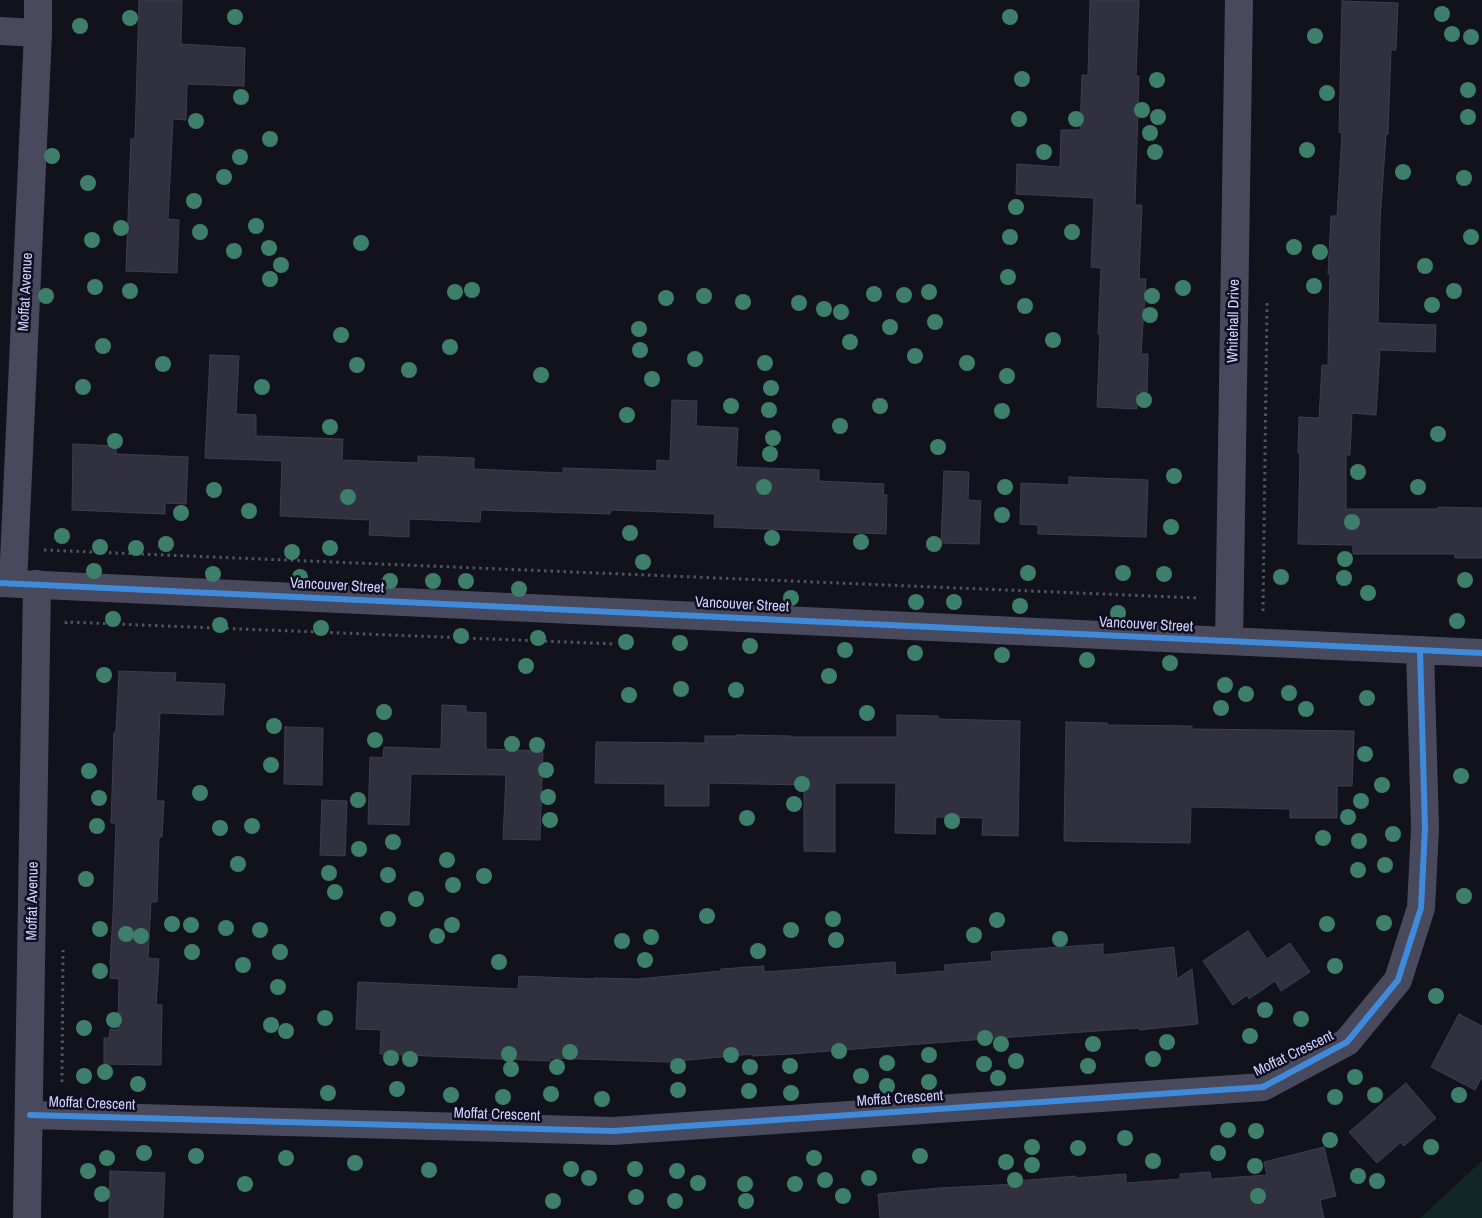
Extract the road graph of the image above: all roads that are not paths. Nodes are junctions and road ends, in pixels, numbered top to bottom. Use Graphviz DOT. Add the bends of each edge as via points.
graph roads {
  1 [pos="38,0"];
  2 [pos="1239,0"];
  3 [pos="0,31"];
  4 [pos="38,33"];
  5 [pos="17,583"];
  6 [pos="1229,641"];
  7 [pos="1420,650"];
  8 [pos="1482,653"];
  9 [pos="30,1115"];
  10 [pos="28,1218"];
  1 -- 4 [label="street, Moffat Avenue"];
  2 -- 6 [label="street, Whitehall Drive"];
  3 -- 4 [label="street"];
  4 -- 5 [label="street, Moffat Avenue"];
  5 -- 6 [label="street, Vancouver Street"];
  5 -- 9 [label="street, Moffat Avenue"];
  6 -- 7 [label="street, Vancouver Street"];
  7 -- 8 [label="street, Vancouver Street"];
  7 -- 9 [label="street, Moffat Crescent" via="1425,828 1421,908 1398,980 1346,1042 1263,1087 613,1131"];
  9 -- 10 [label="street, Moffat Avenue"];
}
